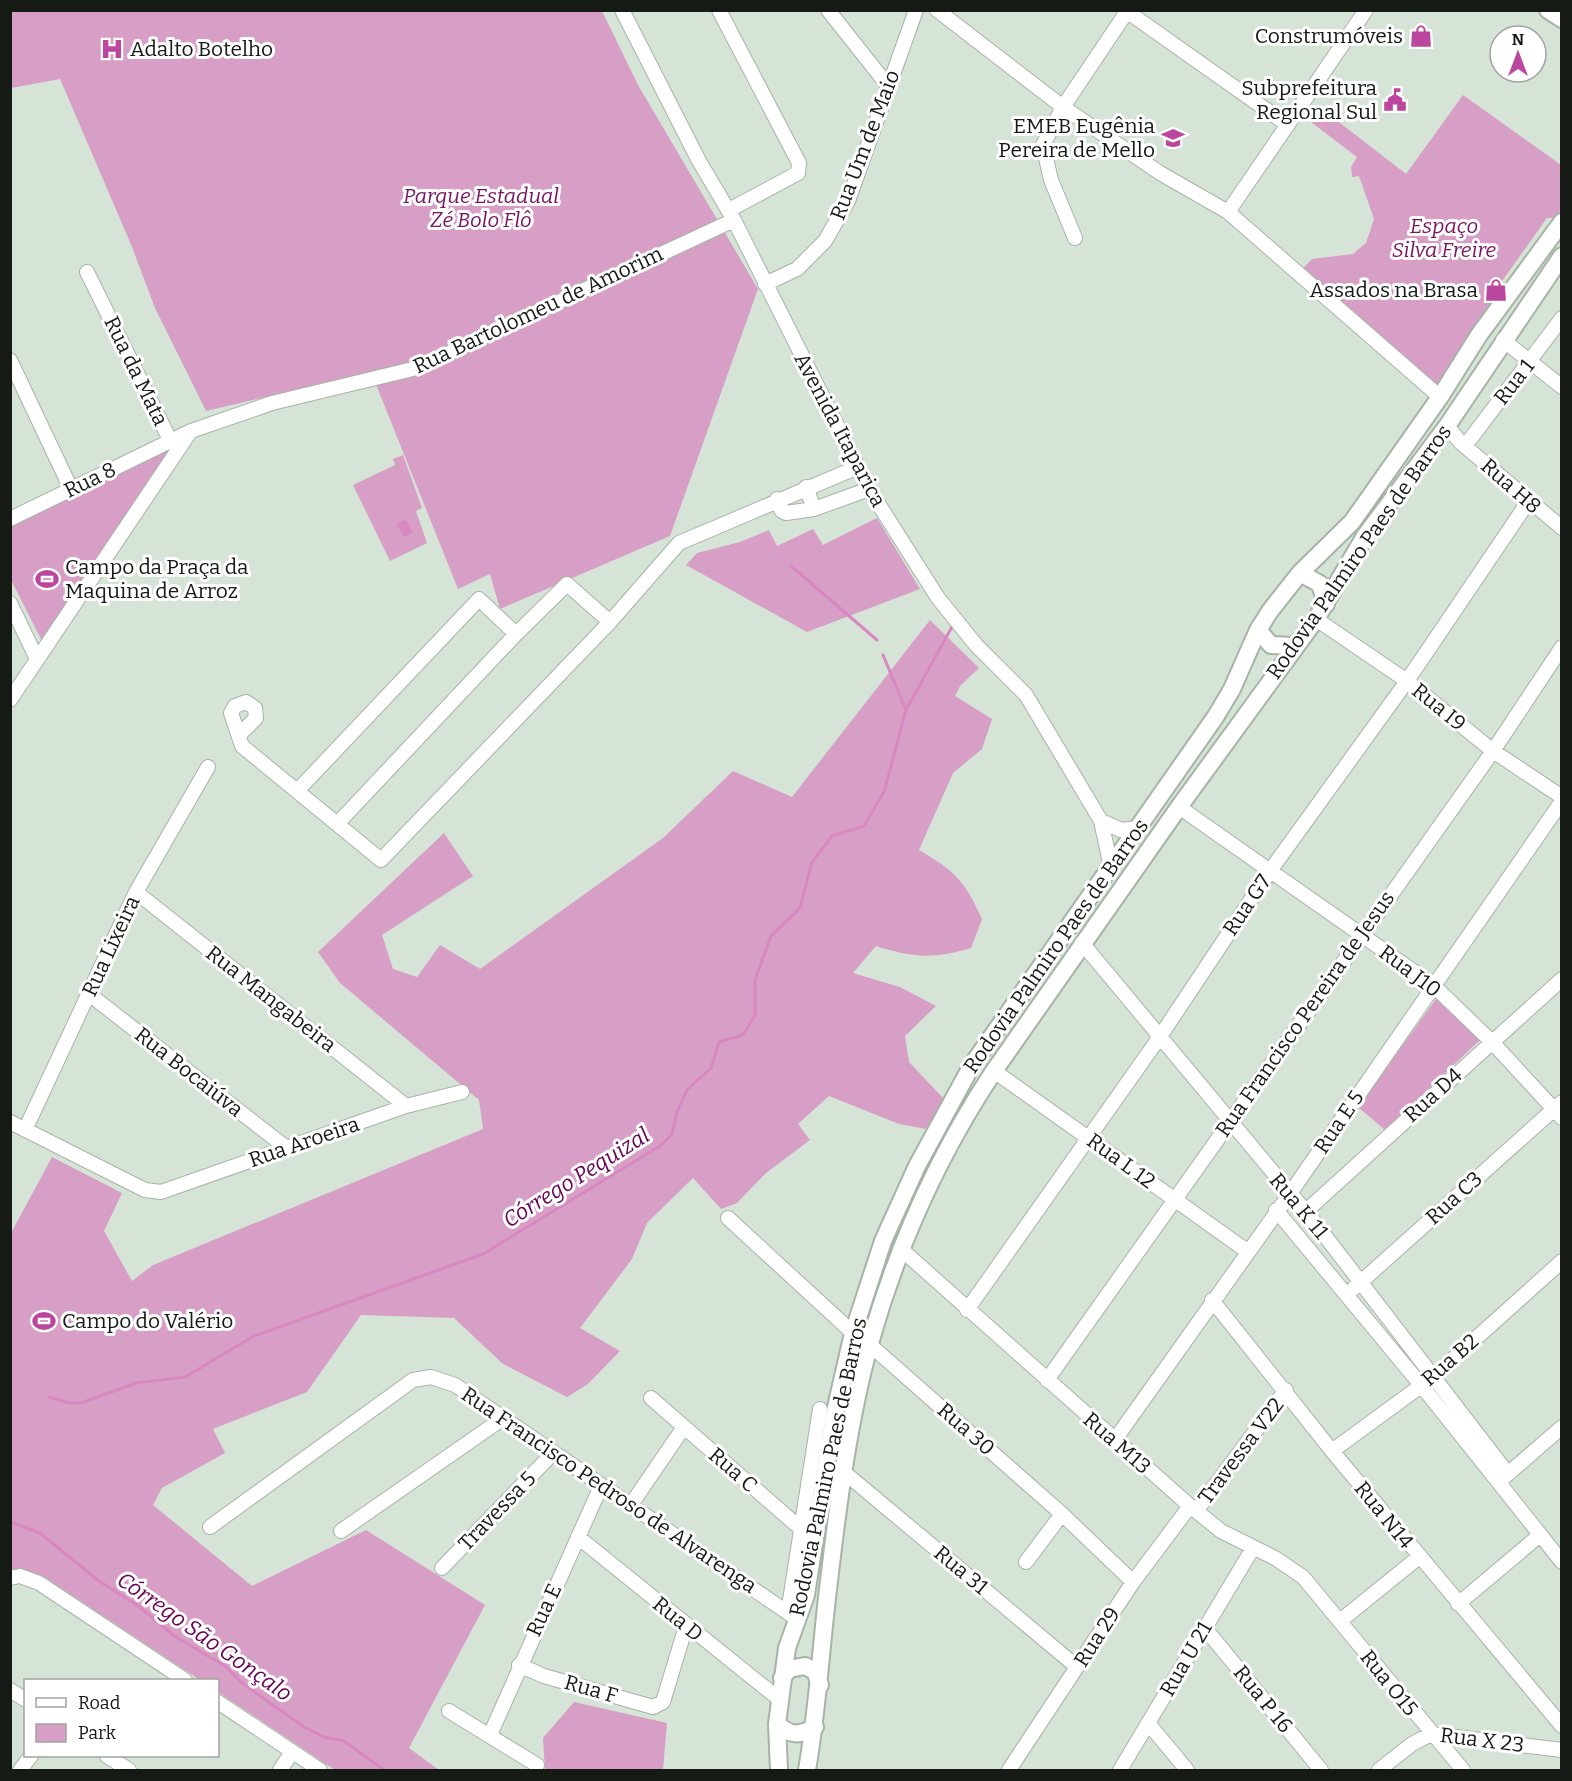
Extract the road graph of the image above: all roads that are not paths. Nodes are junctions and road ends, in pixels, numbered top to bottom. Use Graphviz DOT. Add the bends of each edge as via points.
graph roads {
  1 [pos="622,10"];
  2 [pos="719,10"];
  3 [pos="828,10"];
  4 [pos="916,10"];
  5 [pos="937,10"];
  6 [pos="1548,10"];
  7 [pos="1127,11"];
  8 [pos="1362,12"];
  9 [pos="1562,19"];
  10 [pos="889,87"];
  11 [pos="1063,106"];
  12 [pos="1288,124"];
  13 [pos="1228,212"];
  14 [pos="731,215"];
  15 [pos="1562,222"];
  16 [pos="1075,238"];
  17 [pos="1562,256"];
  18 [pos="87,272"];
  19 [pos="765,284"];
  20 [pos="1562,318"];
  21 [pos="1503,340"];
  22 [pos="10,360"];
  23 [pos="1530,362"];
  24 [pos="1562,387"];
  25 [pos="303,395"];
  26 [pos="1440,397"];
  27 [pos="1447,426"];
  28 [pos="191,431"];
  29 [pos="170,440"];
  30 [pos="1435,442"];
  31 [pos="1463,444"];
  32 [pos="858,467"];
  33 [pos="806,487"];
  34 [pos="71,489"];
  35 [pos="869,489"];
  36 [pos="777,499"];
  37 [pos="1528,502"];
  38 [pos="814,509"];
  39 [pos="10,519"];
  40 [pos="1562,528"];
  41 [pos="1300,573"];
  42 [pos="10,603"];
  43 [pos="1326,604"];
  44 [pos="1316,619"];
  45 [pos="610,622"];
  46 [pos="1258,630"];
  47 [pos="516,634"];
  48 [pos="1296,646"];
  49 [pos="1562,647"];
  50 [pos="38,659"];
  51 [pos="1407,681"];
  52 [pos="10,700"];
  53 [pos="239,735"];
  54 [pos="1492,751"];
  55 [pos="208,767"];
  56 [pos="298,790"];
  57 [pos="1562,799"];
  58 [pos="1179,807"];
  59 [pos="1101,821"];
  60 [pos="338,823"];
  61 [pos="1138,828"];
  62 [pos="1111,867"];
  63 [pos="1270,871"];
  64 [pos="136,892"];
  65 [pos="1361,935"];
  66 [pos="1082,943"];
  67 [pos="1562,979"];
  68 [pos="1433,985"];
  69 [pos="89,994"];
  70 [pos="1159,1038"];
  71 [pos="1492,1042"];
  72 [pos="994,1071"];
  73 [pos="462,1092"];
  74 [pos="406,1106"];
  75 [pos="1559,1110"];
  76 [pos="1229,1120"];
  77 [pos="10,1122"];
  78 [pos="25,1130"];
  79 [pos="1087,1137"];
  80 [pos="288,1149"];
  81 [pos="1289,1194"];
  82 [pos="1175,1199"];
  83 [pos="1276,1210"];
  84 [pos="1305,1212"];
  85 [pos="728,1218"];
  86 [pos="902,1250"];
  87 [pos="1247,1251"];
  88 [pos="1562,1261"];
  89 [pos="1359,1283"];
  90 [pos="1347,1294"];
  91 [pos="1212,1300"];
  92 [pos="967,1310"];
  93 [pos="853,1333"];
  94 [pos="869,1344"];
  95 [pos="1047,1380"];
  96 [pos="1427,1381"];
  97 [pos="1286,1390"];
  98 [pos="651,1398"];
  99 [pos="820,1409"];
  100 [pos="502,1419"];
  101 [pos="684,1427"];
  102 [pos="1562,1427"];
  103 [pos="1114,1441"];
  104 [pos="1332,1451"];
  105 [pos="553,1453"];
  106 [pos="845,1473"];
  107 [pos="1503,1478"];
  108 [pos="601,1486"];
  109 [pos="630,1506"];
  110 [pos="1193,1509"];
  111 [pos="1062,1514"];
  112 [pos="210,1527"];
  113 [pos="801,1529"];
  114 [pos="341,1531"];
  115 [pos="1539,1535"];
  116 [pos="578,1537"];
  117 [pos="1562,1539"];
  118 [pos="816,1542"];
  119 [pos="1253,1548"];
  120 [pos="1550,1548"];
  121 [pos="1419,1557"];
  122 [pos="1026,1562"];
  123 [pos="1562,1562"];
  124 [pos="442,1568"];
  125 [pos="16,1577"];
  126 [pos="1133,1582"];
  127 [pos="10,1591"];
  128 [pos="1458,1604"];
  129 [pos="793,1616"];
  130 [pos="1340,1621"];
  131 [pos="686,1626"];
  132 [pos="1204,1627"];
  133 [pos="519,1665"];
  134 [pos="1077,1667"];
  135 [pos="782,1678"];
  136 [pos="183,1679"];
  137 [pos="820,1685"];
  138 [pos="10,1690"];
  139 [pos="24,1699"];
  140 [pos="779,1699"];
  141 [pos="219,1703"];
  142 [pos="449,1712"];
  143 [pos="1148,1723"];
  144 [pos="777,1724"];
  145 [pos="1562,1726"];
  146 [pos="815,1727"];
  147 [pos="1431,1734"];
  148 [pos="490,1735"];
  149 [pos="1562,1750"];
  150 [pos="292,1752"];
  151 [pos="30,1757"];
  152 [pos="110,1757"];
  153 [pos="537,1765"];
  154 [pos="20,1770"];
  155 [pos="129,1770"];
  156 [pos="280,1770"];
  157 [pos="320,1770"];
  158 [pos="779,1770"];
  159 [pos="807,1770"];
  160 [pos="1009,1770"];
  161 [pos="1120,1770"];
  162 [pos="1187,1770"];
  163 [pos="1321,1770"];
  164 [pos="1379,1770"];
  165 [pos="1463,1770"];
  1 -- 14 [label="street, Avenida Itaparica"];
  2 -- 14 [label="street, Rua Bartolomeu de Amorim" via="799,163 798,173"];
  3 -- 10 [label="street"];
  4 -- 10 [label="street, Rua Um de Maio"];
  5 -- 11 [label="street"];
  6 -- 9 [label="main road"];
  7 -- 11 [label="street"];
  7 -- 12 [label="street"];
  8 -- 12 [label="street"];
  10 -- 19 [label="street, Rua Um de Maio" via="848,201 825,242 797,270"];
  11 -- 13 [label="street" via="1160,172"];
  11 -- 16 [label="street" via="1043,146 1051,180"];
  12 -- 13 [label="street"];
  13 -- 26 [label="street"];
  14 -- 19 [label="street, Avenida Itaparica"];
  14 -- 25 [label="street, Rua Bartolomeu de Amorim" via="417,368"];
  15 -- 26 [label="main road, Rodovia Palmiro Paes de Barros" via="1479,335"];
  17 -- 21 [label="main road, Rodovia Palmiro Paes de Barros"];
  18 -- 29 [label="street, Rua da Mata"];
  19 -- 32 [label="street, Avenida Itaparica"];
  20 -- 23 [label="street, Rua 1"];
  21 -- 23 [label="street"];
  21 -- 27 [label="main road, Rodovia Palmiro Paes de Barros"];
  22 -- 34 [label="street"];
  23 -- 24 [label="street"];
  23 -- 31 [label="street, Rua 1"];
  25 -- 28 [label="street, Rua da Mata"];
  26 -- 41 [label="main road, Rodovia Palmiro Paes de Barros" via="1352,522"];
  27 -- 30 [label="main road, Rodovia Palmiro Paes de Barros"];
  27 -- 31 [label="street, Rua H8"];
  28 -- 29 [label="street, Rua da Mata"];
  28 -- 50 [label="street"];
  29 -- 34 [label="street, Rua 8"];
  30 -- 31 [label="street, Rua H8"];
  30 -- 43 [label="main road, Rodovia Palmiro Paes de Barros" via="1365,536"];
  31 -- 37 [label="street, Rua H8"];
  32 -- 33 [label="street"];
  32 -- 35 [label="street, Avenida Itaparica"];
  33 -- 36 [label="street"];
  33 -- 38 [label="street"];
  34 -- 39 [label="street, Rua 8"];
  35 -- 38 [label="street"];
  35 -- 59 [label="street, Avenida Itaparica" via="938,598 976,645 1026,695"];
  36 -- 38 [label="street" via="786,513"];
  36 -- 45 [label="street" via="678,543"];
  37 -- 40 [label="street, Rua H8"];
  37 -- 51 [label="street, Rua G7"];
  41 -- 43 [label="main road" via="1320,584"];
  41 -- 46 [label="main road, Rodovia Palmiro Paes de Barros"];
  42 -- 50 [label="street"];
  43 -- 44 [label="main road, Rodovia Palmiro Paes de Barros"];
  44 -- 48 [label="main road, Rodovia Palmiro Paes de Barros"];
  44 -- 51 [label="street, Rua I9"];
  45 -- 47 [label="street" via="567,584"];
  45 -- 60 [label="street" via="381,860"];
  46 -- 48 [label="main road" via="1271,645"];
  46 -- 61 [label="main road, Rodovia Palmiro Paes de Barros" via="1216,716"];
  47 -- 56 [label="street" via="478,599"];
  47 -- 60 [label="street"];
  48 -- 58 [label="main road, Rodovia Palmiro Paes de Barros"];
  49 -- 54 [label="street, Rua Francisco Pereira de Jesus"];
  50 -- 52 [label="street"];
  51 -- 54 [label="street, Rua I9"];
  51 -- 63 [label="street, Rua G7"];
  53 -- 56 [label="street" via="242,746"];
  54 -- 57 [label="street, Rua I9"];
  54 -- 65 [label="street, Rua Francisco Pereira de Jesus"];
  55 -- 64 [label="street, Rua Lixeira"];
  56 -- 60 [label="street"];
  57 -- 68 [label="street, Rua E 5"];
  58 -- 63 [label="street, Rua J10"];
  58 -- 66 [label="main road, Rodovia Palmiro Paes de Barros"];
  59 -- 61 [label="street" via="1121,830"];
  59 -- 62 [label="street, Avenida Itaparica"];
  61 -- 62 [label="main road, Rodovia Palmiro Paes de Barros"];
  62 -- 93 [label="main road, Rodovia Palmiro Paes de Barros" via="972,1065 949,1106 883,1240"];
  63 -- 65 [label="street, Rua J10"];
  63 -- 70 [label="street, Rua G7"];
  64 -- 69 [label="street, Rua Lixeira"];
  64 -- 74 [label="street, Rua Mangabeira"];
  65 -- 68 [label="street, Rua J10"];
  65 -- 76 [label="street, Rua Francisco Pereira de Jesus"];
  66 -- 70 [label="street, Rua K 11"];
  66 -- 72 [label="main road, Rodovia Palmiro Paes de Barros"];
  67 -- 71 [label="street, Rua D4"];
  68 -- 71 [label="street, Rua J10"];
  68 -- 81 [label="street, Rua E 5"];
  69 -- 78 [label="street, Rua Lixeira"];
  69 -- 80 [label="street, Rua Bocaiúva"];
  70 -- 76 [label="street, Rua K 11"];
  70 -- 79 [label="street, Rua G7"];
  71 -- 75 [label="street, Rua J10"];
  71 -- 84 [label="street, Rua D4"];
  72 -- 79 [label="street, Rua L 12"];
  72 -- 86 [label="main road, Rodovia Palmiro Paes de Barros" via="933,1177"];
  73 -- 74 [label="street, Rua Aroeira"];
  74 -- 80 [label="street, Rua Aroeira"];
  75 -- 89 [label="street, Rua C3"];
  76 -- 81 [label="street, Rua K 11"];
  76 -- 82 [label="street, Rua Francisco Pereira de Jesus"];
  77 -- 78 [label="street"];
  78 -- 80 [label="street, Rua Aroeira" via="145,1190 161,1192"];
  79 -- 82 [label="street, Rua L 12"];
  79 -- 92 [label="street, Rua G7"];
  81 -- 83 [label="street, Rua E 5"];
  81 -- 84 [label="street, Rua K 11"];
  82 -- 87 [label="street, Rua L 12"];
  82 -- 95 [label="street, Rua Francisco Pereira de Jesus"];
  83 -- 87 [label="street, Rua E 5"];
  83 -- 90 [label="street, Rua K 11"];
  84 -- 89 [label="street, Rua K 11"];
  85 -- 93 [label="street"];
  86 -- 92 [label="street, Rua M13"];
  86 -- 94 [label="main road, Rodovia Palmiro Paes de Barros"];
  87 -- 91 [label="street, Rua E 5"];
  88 -- 96 [label="street, Rua B2"];
  89 -- 90 [label="street, Rua C3"];
  89 -- 96 [label="street, Rua K 11"];
  90 -- 96 [label="street, Rua K 11"];
  91 -- 97 [label="street, Rua N14"];
  91 -- 103 [label="street, Rua E 5"];
  92 -- 95 [label="street, Rua M13"];
  93 -- 118 [label="main road, Rodovia Palmiro Paes de Barros" via="834,1416"];
  94 -- 106 [label="main road, Rodovia Palmiro Paes de Barros"];
  94 -- 111 [label="street, Rua 30"];
  95 -- 103 [label="street, Rua M13"];
  96 -- 104 [label="street, Rua B2"];
  96 -- 107 [label="street, Rua K 11"];
  97 -- 104 [label="street, Rua N14"];
  97 -- 110 [label="street, Travessa V22"];
  98 -- 101 [label="street, Rua C"];
  99 -- 113 [label="street"];
  100 -- 105 [label="street, Rua Francisco Pedroso de Alvarenga"];
  100 -- 112 [label="street, Rua Francisco Pedroso de Alvarenga" via="455,1385 431,1377 413,1380"];
  100 -- 114 [label="street"];
  101 -- 109 [label="street"];
  101 -- 113 [label="street, Rua C"];
  102 -- 107 [label="street"];
  103 -- 110 [label="street, Rua M13"];
  104 -- 121 [label="street, Rua N14"];
  105 -- 108 [label="street, Rua Francisco Pedroso de Alvarenga"];
  105 -- 124 [label="street, Travessa 5"];
  106 -- 134 [label="street, Rua 31"];
  106 -- 137 [label="main road, Rodovia Palmiro Paes de Barros" via="829,1582"];
  107 -- 115 [label="street, Rua K 11"];
  108 -- 109 [label="street, Rua Francisco Pedroso de Alvarenga"];
  108 -- 116 [label="street, Rua E"];
  109 -- 129 [label="street, Rua Francisco Pedroso de Alvarenga"];
  110 -- 119 [label="street, Rua M13" via="1221,1531"];
  110 -- 126 [label="street, Rua 29"];
  111 -- 122 [label="street"];
  111 -- 126 [label="street, Rua 30"];
  113 -- 118 [label="street, Rua C"];
  113 -- 129 [label="street"];
  115 -- 120 [label="street, Rua K 11"];
  115 -- 128 [label="street"];
  116 -- 131 [label="street, Rua D"];
  116 -- 133 [label="street, Rua E"];
  117 -- 120 [label="street"];
  118 -- 129 [label="main road, Rodovia Palmiro Paes de Barros" via="806,1595"];
  119 -- 130 [label="street, Rua M13" via="1303,1577"];
  119 -- 132 [label="street, Rua U 21"];
  120 -- 123 [label="street, Rua K 11"];
  121 -- 128 [label="street, Rua N14"];
  121 -- 130 [label="street"];
  125 -- 127 [label="street"];
  125 -- 136 [label="street" via="39,1583"];
  126 -- 134 [label="street, Rua 29"];
  128 -- 145 [label="street, Rua N14"];
  129 -- 135 [label="main road, Rodovia Palmiro Paes de Barros"];
  130 -- 147 [label="street, Rua O15"];
  131 -- 133 [label="street, Rua F" via="663,1702 653,1707 544,1676"];
  131 -- 140 [label="street, Rua D"];
  132 -- 143 [label="street, Rua U 21"];
  132 -- 163 [label="street, Rua P 16"];
  133 -- 148 [label="street, Rua E"];
  134 -- 160 [label="street, Rua 29"];
  135 -- 137 [label="main road" via="789,1669 805,1666 815,1671"];
  135 -- 140 [label="main road, Rodovia Palmiro Paes de Barros"];
  137 -- 146 [label="main road, Rodovia Palmiro Paes de Barros"];
  138 -- 139 [label="street"];
  140 -- 144 [label="main road, Rodovia Palmiro Paes de Barros"];
  141 -- 150 [label="street"];
  142 -- 148 [label="street"];
  143 -- 161 [label="street, Rua U 21"];
  143 -- 162 [label="street"];
  144 -- 146 [label="main road" via="794,1735"];
  144 -- 158 [label="main road, Rodovia Palmiro Paes de Barros"];
  146 -- 159 [label="main road, Rodovia Palmiro Paes de Barros"];
  147 -- 149 [label="street, Rua X 23"];
  147 -- 164 [label="street, Rua X 23"];
  147 -- 165 [label="street, Rua O15"];
  148 -- 153 [label="street"];
  150 -- 156 [label="street"];
  150 -- 157 [label="street"];
  151 -- 154 [label="street"];
  152 -- 155 [label="street"];
}
